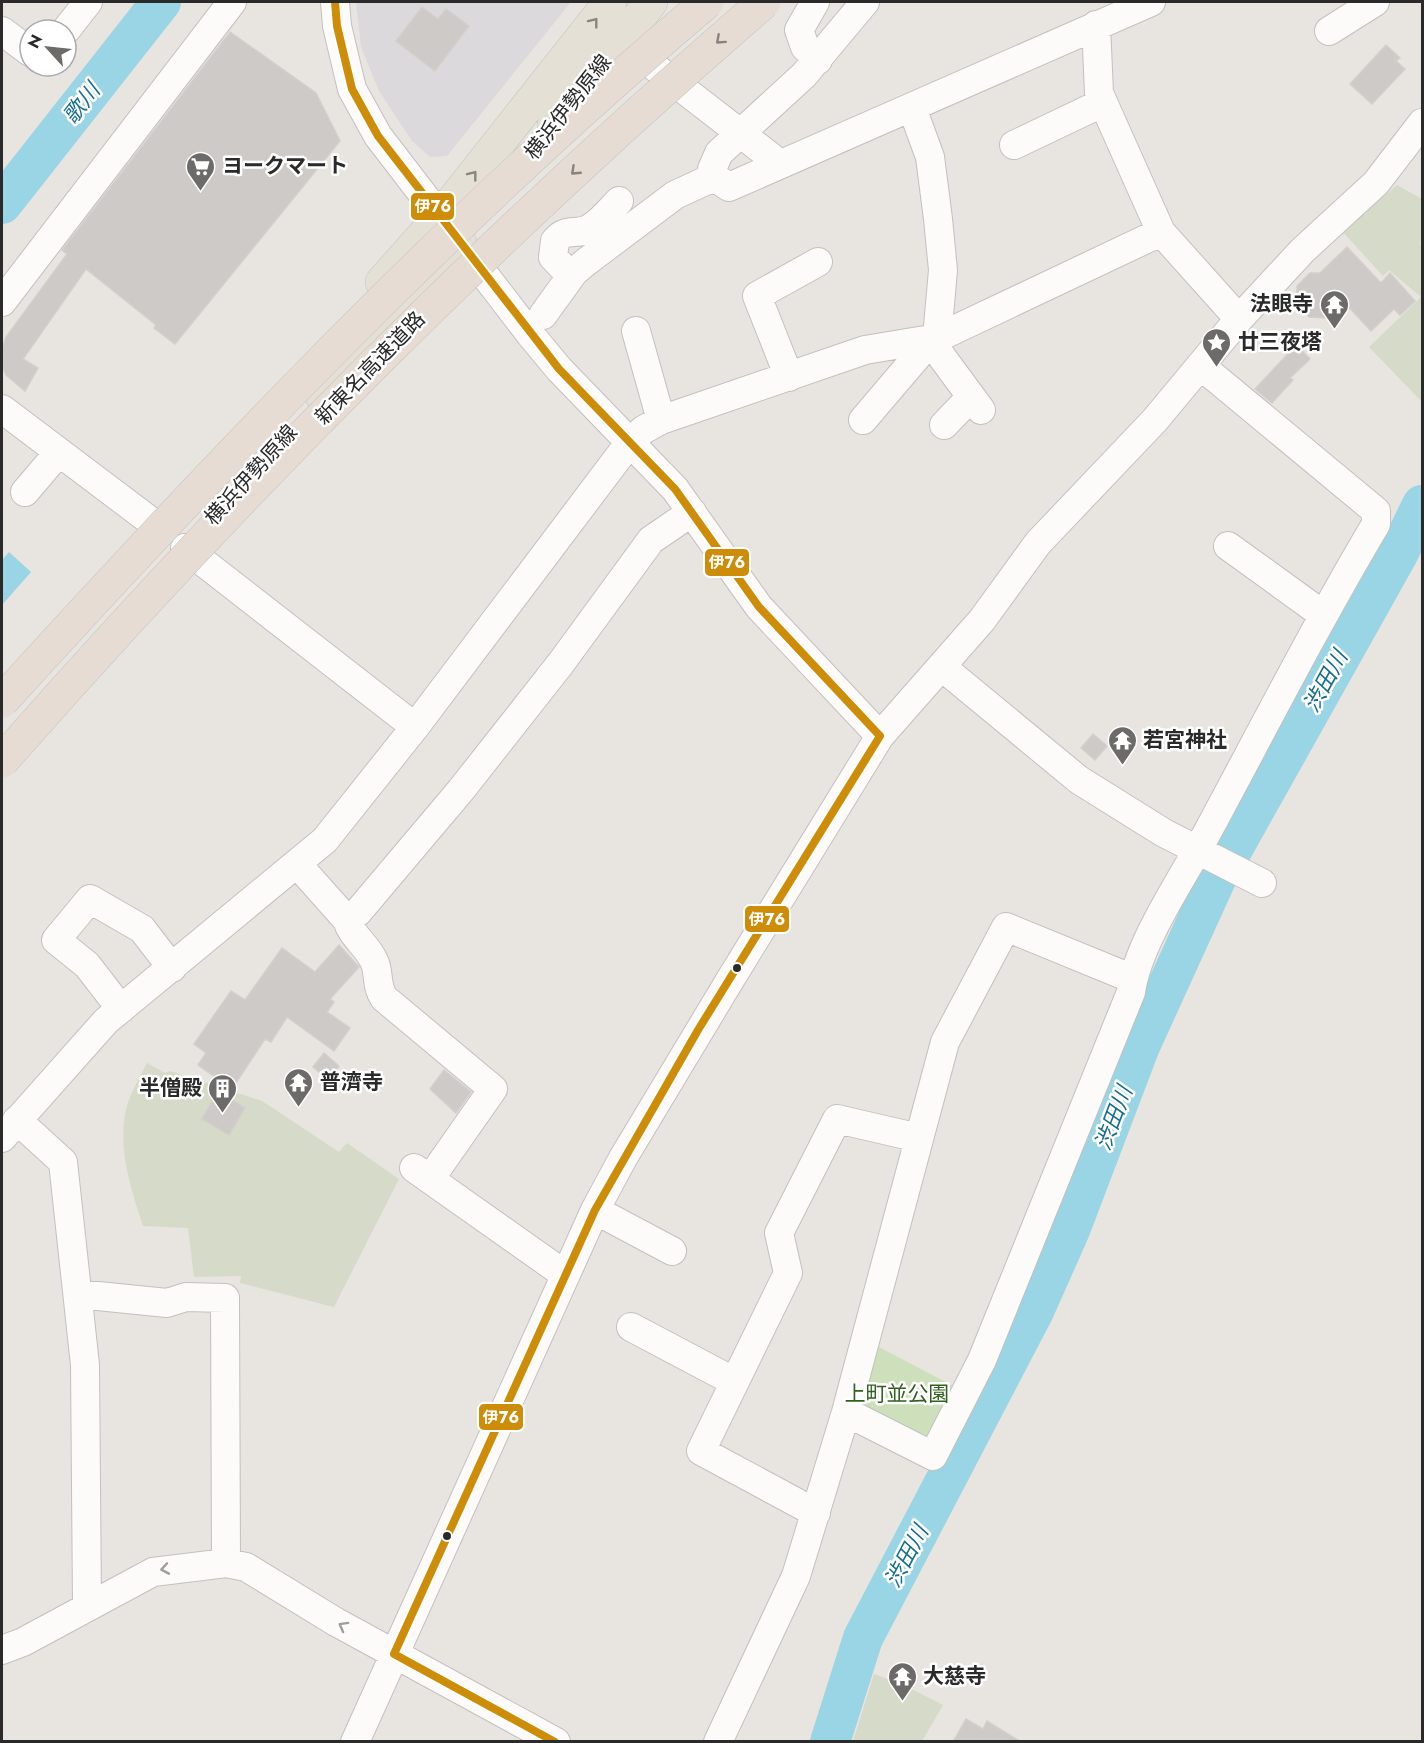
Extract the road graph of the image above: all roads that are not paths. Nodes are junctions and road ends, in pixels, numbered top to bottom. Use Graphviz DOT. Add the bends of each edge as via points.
graph roads {
  1 [pos="88,2"];
  2 [pos="232,2"];
  3 [pos="335,2"];
  4 [pos="610,2"];
  5 [pos="651,2"];
  6 [pos="707,2"];
  7 [pos="764,2"];
  8 [pos="815,2"];
  9 [pos="865,2"];
  10 [pos="1151,2"];
  11 [pos="1375,2"];
  12 [pos="75,18"];
  13 [pos="1096,25"];
  14 [pos="2,31"];
  15 [pos="1329,31"];
  16 [pos="620,40"];
  17 [pos="18,43"];
  18 [pos="818,60"];
  19 [pos="1102,103"];
  20 [pos="912,108"];
  21 [pos="1422,123"];
  22 [pos="741,134"];
  23 [pos="1014,145"];
  24 [pos="780,164"];
  25 [pos="714,177"];
  26 [pos="619,201"];
  27 [pos="440,217"];
  28 [pos="1161,232"];
  29 [pos="460,244"];
  30 [pos="818,262"];
  31 [pos="571,276"];
  32 [pos="2,302"];
  33 [pos="543,315"];
  34 [pos="1239,319"];
  35 [pos="636,331"];
  36 [pos="935,338"];
  37 [pos="1201,366"];
  38 [pos="789,377"];
  39 [pos="2,409"];
  40 [pos="662,420"];
  41 [pos="863,420"];
  42 [pos="944,425"];
  43 [pos="630,442"];
  44 [pos="59,452"];
  45 [pos="25,492"];
  46 [pos="692,512"];
  47 [pos="173,538"];
  48 [pos="1228,546"];
  49 [pos="1322,614"];
  50 [pos="942,667"];
  51 [pos="2,703"];
  52 [pos="415,727"];
  53 [pos="880,736"];
  54 [pos="2,746"];
  55 [pos="2,760"];
  56 [pos="1200,852"];
  57 [pos="298,865"];
  58 [pos="1262,882"];
  59 [pos="347,920"];
  60 [pos="172,968"];
  61 [pos="1133,979"];
  62 [pos="121,1009"];
  63 [pos="9,1129"];
  64 [pos="919,1138"];
  65 [pos="595,1210"];
  66 [pos="672,1251"];
  67 [pos="564,1274"];
  68 [pos="78,1294"];
  69 [pos="631,1327"];
  70 [pos="735,1382"];
  71 [pos="846,1412"];
  72 [pos="816,1512"];
  73 [pos="226,1563"];
  74 [pos="87,1605"];
  75 [pos="2,1650"];
  76 [pos="394,1654"];
  77 [pos="356,1742"];
  78 [pos="556,1742"];
  79 [pos="718,1742"];
  1 -- 12 [label="street"];
  2 -- 32 [label="street"];
  3 -- 27 [label="street" via="352,89 378,136"];
  27 -- 4 [label="main road, 横浜伊勢原線, one-way"];
  5 -- 16 [label="main road, 横浜伊勢原線"];
  6 -- 51 [label="highway, 新東名高速道路, bridge" via="403,280 192,492"];
  7 -- 55 [label="highway, 新東名高速道路, one-way, bridge" via="579,167 425,312 224,518"];
  8 -- 18 [label="street" via="799,30 805,47"];
  9 -- 18 [label="street"];
  10 -- 13 [label="street"];
  11 -- 15 [label="street"];
  13 -- 19 [label="street"];
  13 -- 20 [label="street"];
  14 -- 17 [label="street"];
  16 -- 22 [label="street"];
  16 -- 29 [label="main road, 横浜伊勢原線"];
  18 -- 22 [label="street"];
  19 -- 23 [label="street"];
  19 -- 28 [label="street"];
  20 -- 24 [label="street"];
  20 -- 36 [label="street" via="930,157 938,219 943,270"];
  21 -- 34 [label="street" via="1376,183 1303,250"];
  22 -- 24 [label="street"];
  22 -- 25 [label="street" via="714,160"];
  24 -- 25 [label="street" via="729,187"];
  25 -- 31 [label="street" via="675,195"];
  26 -- 31 [label="street" via="593,227 568,231 555,241 553,257"];
  27 -- 29 [label="street"];
  27 -- 47 [label="main road, 横浜伊勢原線"];
  28 -- 34 [label="street"];
  28 -- 36 [label="street"];
  29 -- 43 [label="street" via="559,369"];
  29 -- 47 [label="main road, 横浜伊勢原線"];
  30 -- 38 [label="street" via="757,296"];
  31 -- 33 [label="street"];
  34 -- 37 [label="street"];
  35 -- 40 [label="street"];
  36 -- 38 [label="street" via="865,350"];
  36 -- 41 [label="street"];
  36 -- 42 [label="street" via="939,353 976,404"];
  37 -- 49 [label="street" via="1376,511 1376,524"];
  37 -- 50 [label="street" via="1038,543"];
  38 -- 40 [label="street"];
  39 -- 44 [label="street"];
  40 -- 43 [label="street"];
  43 -- 46 [label="street"];
  43 -- 52 [label="street"];
  44 -- 45 [label="street"];
  44 -- 47 [label="street"];
  46 -- 53 [label="street" via="773,624"];
  46 -- 59 [label="street" via="651,540 576,644 468,781 358,912"];
  47 -- 51 [label="main road, 横浜伊勢原線"];
  47 -- 52 [label="street"];
  47 -- 54 [label="main road, 横浜伊勢原線"];
  48 -- 49 [label="street"];
  49 -- 56 [label="street"];
  50 -- 53 [label="street"];
  50 -- 56 [label="street" via="1055,763"];
  52 -- 57 [label="street" via="326,840"];
  53 -- 65 [label="street"];
  56 -- 58 [label="street"];
  56 -- 61 [label="street" via="1157,924"];
  57 -- 59 [label="street"];
  57 -- 60 [label="street"];
  59 -- 67 [label="street" via="350,931 376,964 375,978 384,998 492,1089 422,1174"];
  60 -- 62 [label="street"];
  60 -- 62 [label="street" via="142,929 90,899 56,940 87,965"];
  61 -- 64 [label="street" via="1006,927 945,1042"];
  61 -- 71 [label="street" via="1028,1251 982,1360 933,1456"];
  62 -- 63 [label="street"];
  63 -- 68 [label="street" via="63,1162"];
  64 -- 70 [label="street" via="837,1119 779,1233 788,1273"];
  64 -- 71 [label="street"];
  65 -- 66 [label="street"];
  65 -- 67 [label="street"];
  67 -- 76 [label="street"];
  68 -- 73 [label="street" via="167,1303 186,1297 225,1298"];
  68 -- 74 [label="street" via="85,1365"];
  69 -- 70 [label="street"];
  70 -- 72 [label="street" via="701,1451"];
  71 -- 72 [label="street"];
  72 -- 79 [label="street" via="796,1576"];
  73 -- 74 [label="street, one-way" via="153,1572"];
  76 -- 73 [label="street, one-way" via="246,1567"];
  74 -- 75 [label="street"];
  76 -- 77 [label="street"];
  76 -- 78 [label="street"];
}
